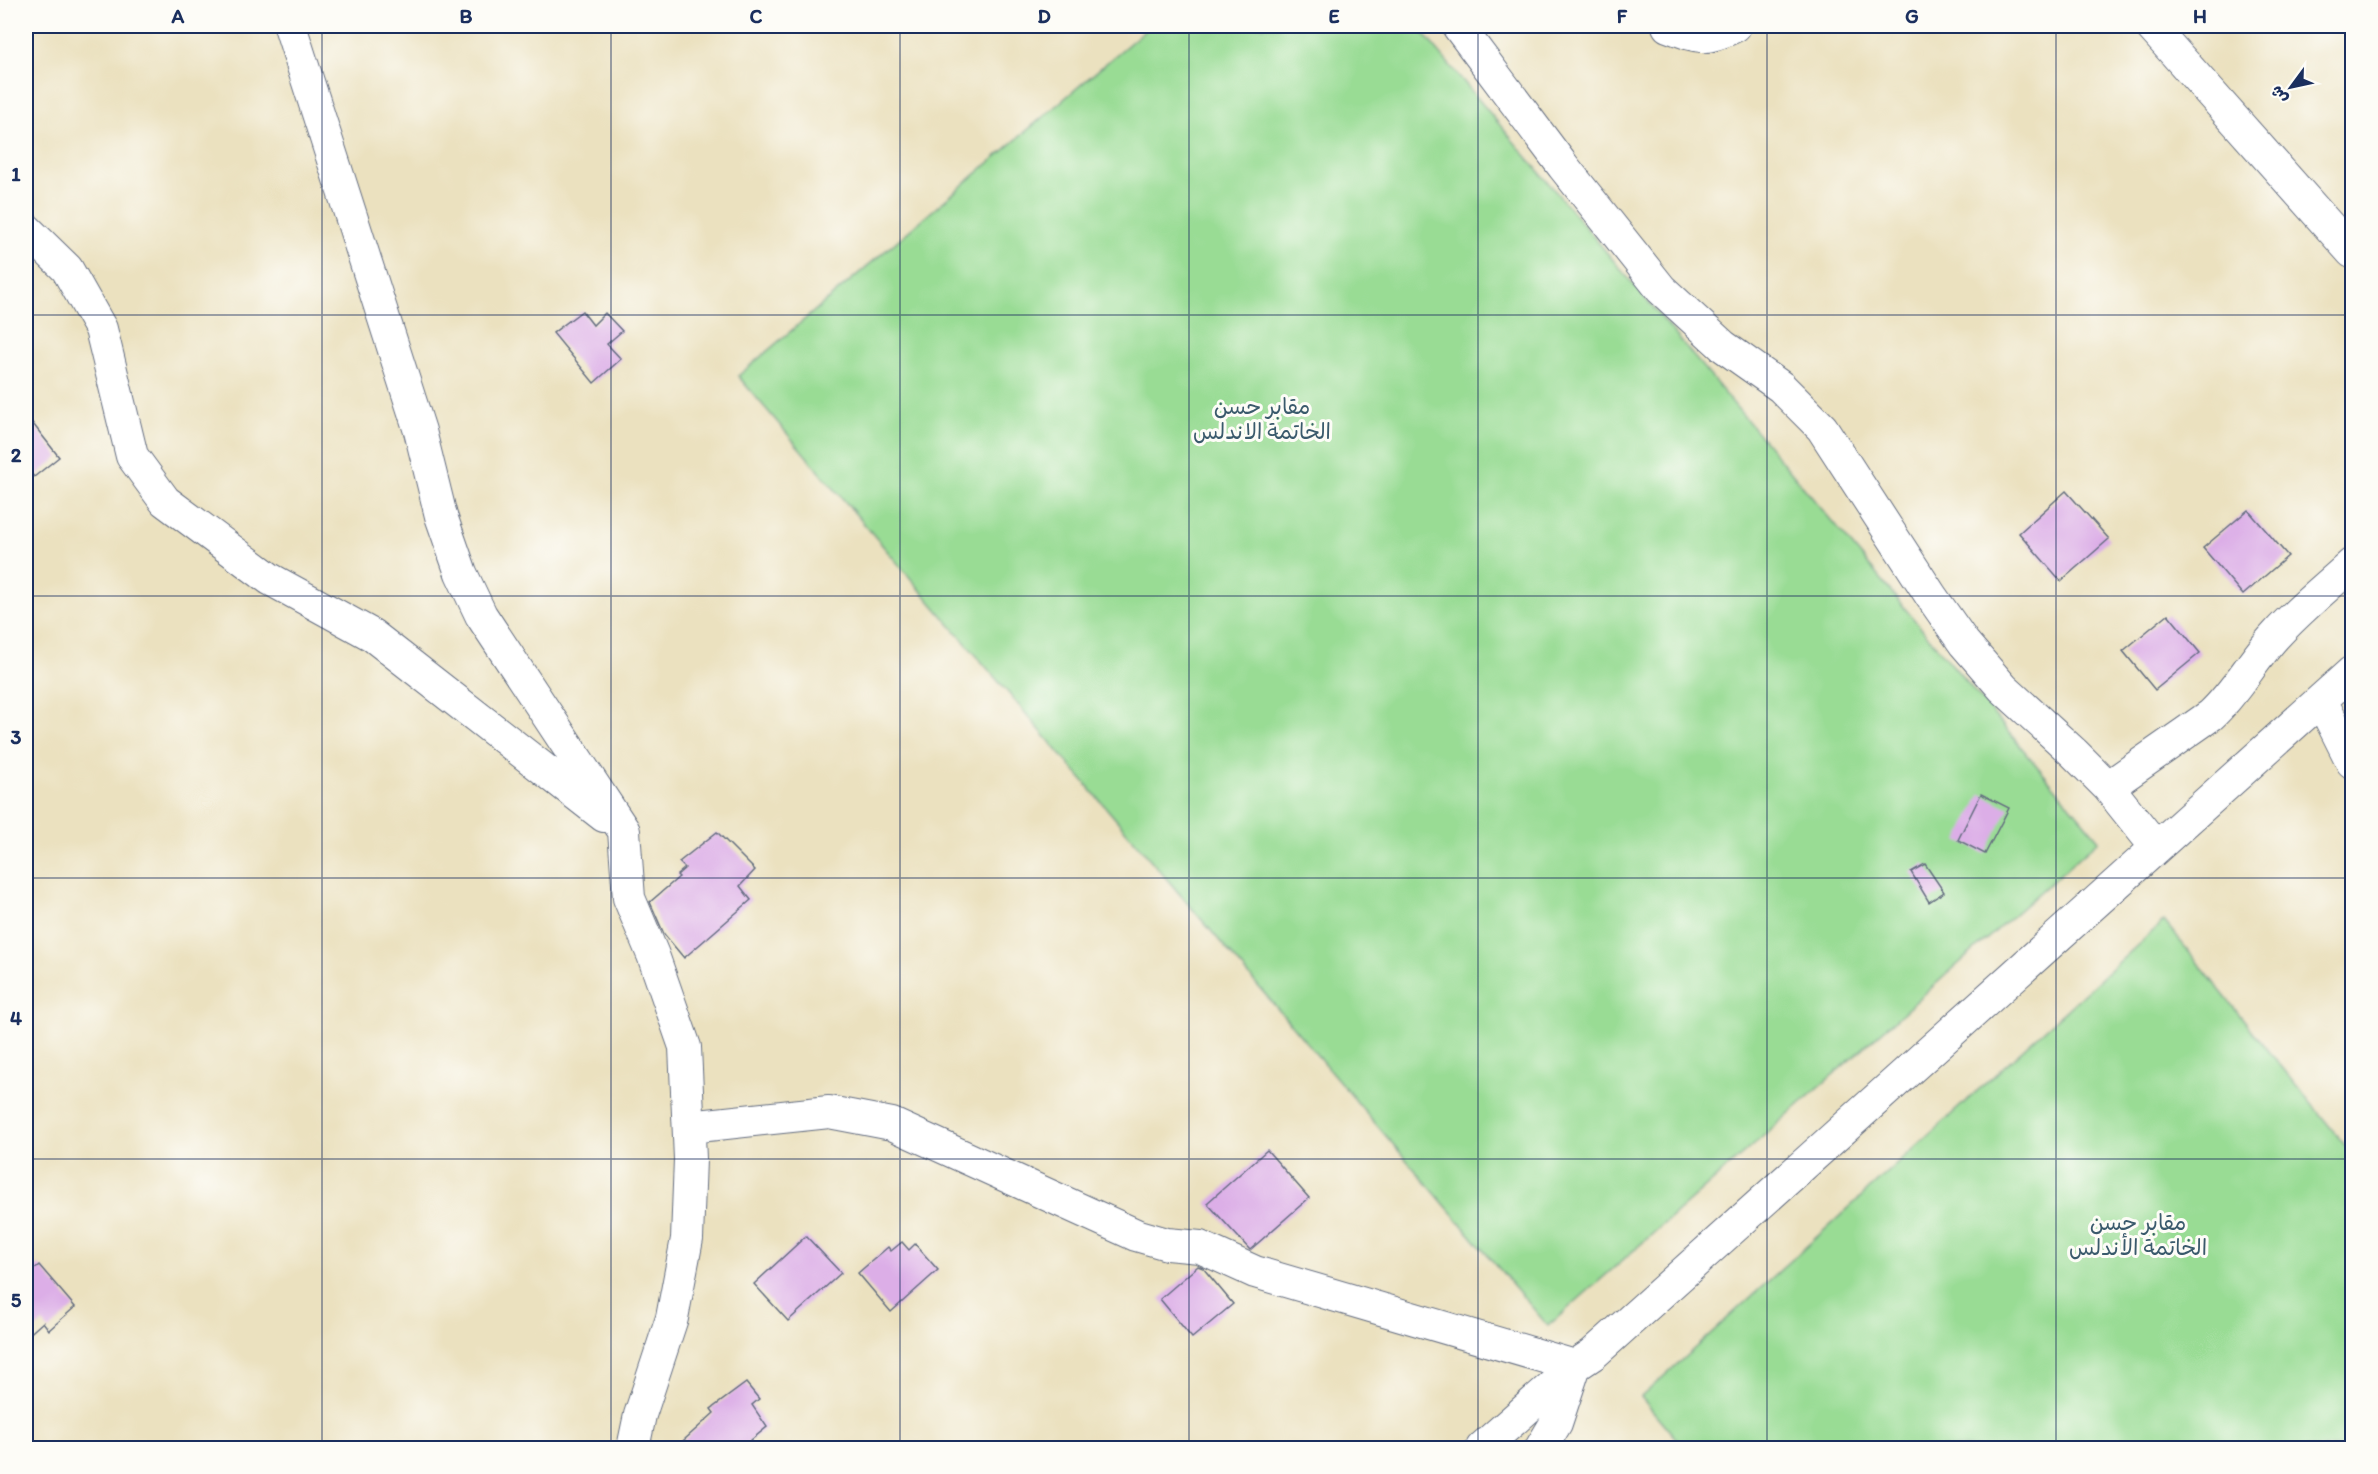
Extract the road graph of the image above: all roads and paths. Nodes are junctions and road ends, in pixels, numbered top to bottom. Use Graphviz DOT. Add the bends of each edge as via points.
graph roads {
  1 [pos="290,26"];
  2 [pos="1458,26"];
  3 [pos="1668,26"];
  4 [pos="1735,26"];
  5 [pos="2151,26"];
  6 [pos="26,230"];
  7 [pos="2352,252"];
  8 [pos="2352,564"];
  9 [pos="2352,672"];
  10 [pos="2321,700"];
  11 [pos="2352,762"];
  12 [pos="2108,787"];
  13 [pos="624,831"];
  14 [pos="2156,847"];
  15 [pos="689,1126"];
  16 [pos="1575,1366"];
  17 [pos="633,1449"];
  18 [pos="1482,1449"];
  19 [pos="1541,1449"];
  1 -- 13 [label="street" via="462,573 481,615"];
  2 -- 12 [label="street" via="1661,289 1724,346 1781,387 1822,428 1965,643 2003,688"];
  3 -- 4 [label="street" via="1694,36 1712,37"];
  5 -- 7 [label="street"];
  6 -- 13 [label="street" via="67,269 100,329 132,456 165,501 270,579 372,635"];
  8 -- 12 [label="street" via="2274,637 2211,715"];
  9 -- 10 [label="street"];
  10 -- 11 [label="street"];
  10 -- 14 [label="street"];
  12 -- 14 [label="street"];
  13 -- 15 [label="street" via="629,898 685,1047"];
  14 -- 16 [label="street" via="1593,1354"];
  15 -- 16 [label="street" via="829,1113 892,1124 1136,1235 1167,1244 1200,1246 1255,1272"];
  15 -- 17 [label="street" via="687,1239 672,1318"];
  16 -- 18 [label="street"];
  16 -- 19 [label="street" via="1556,1424"];
}
